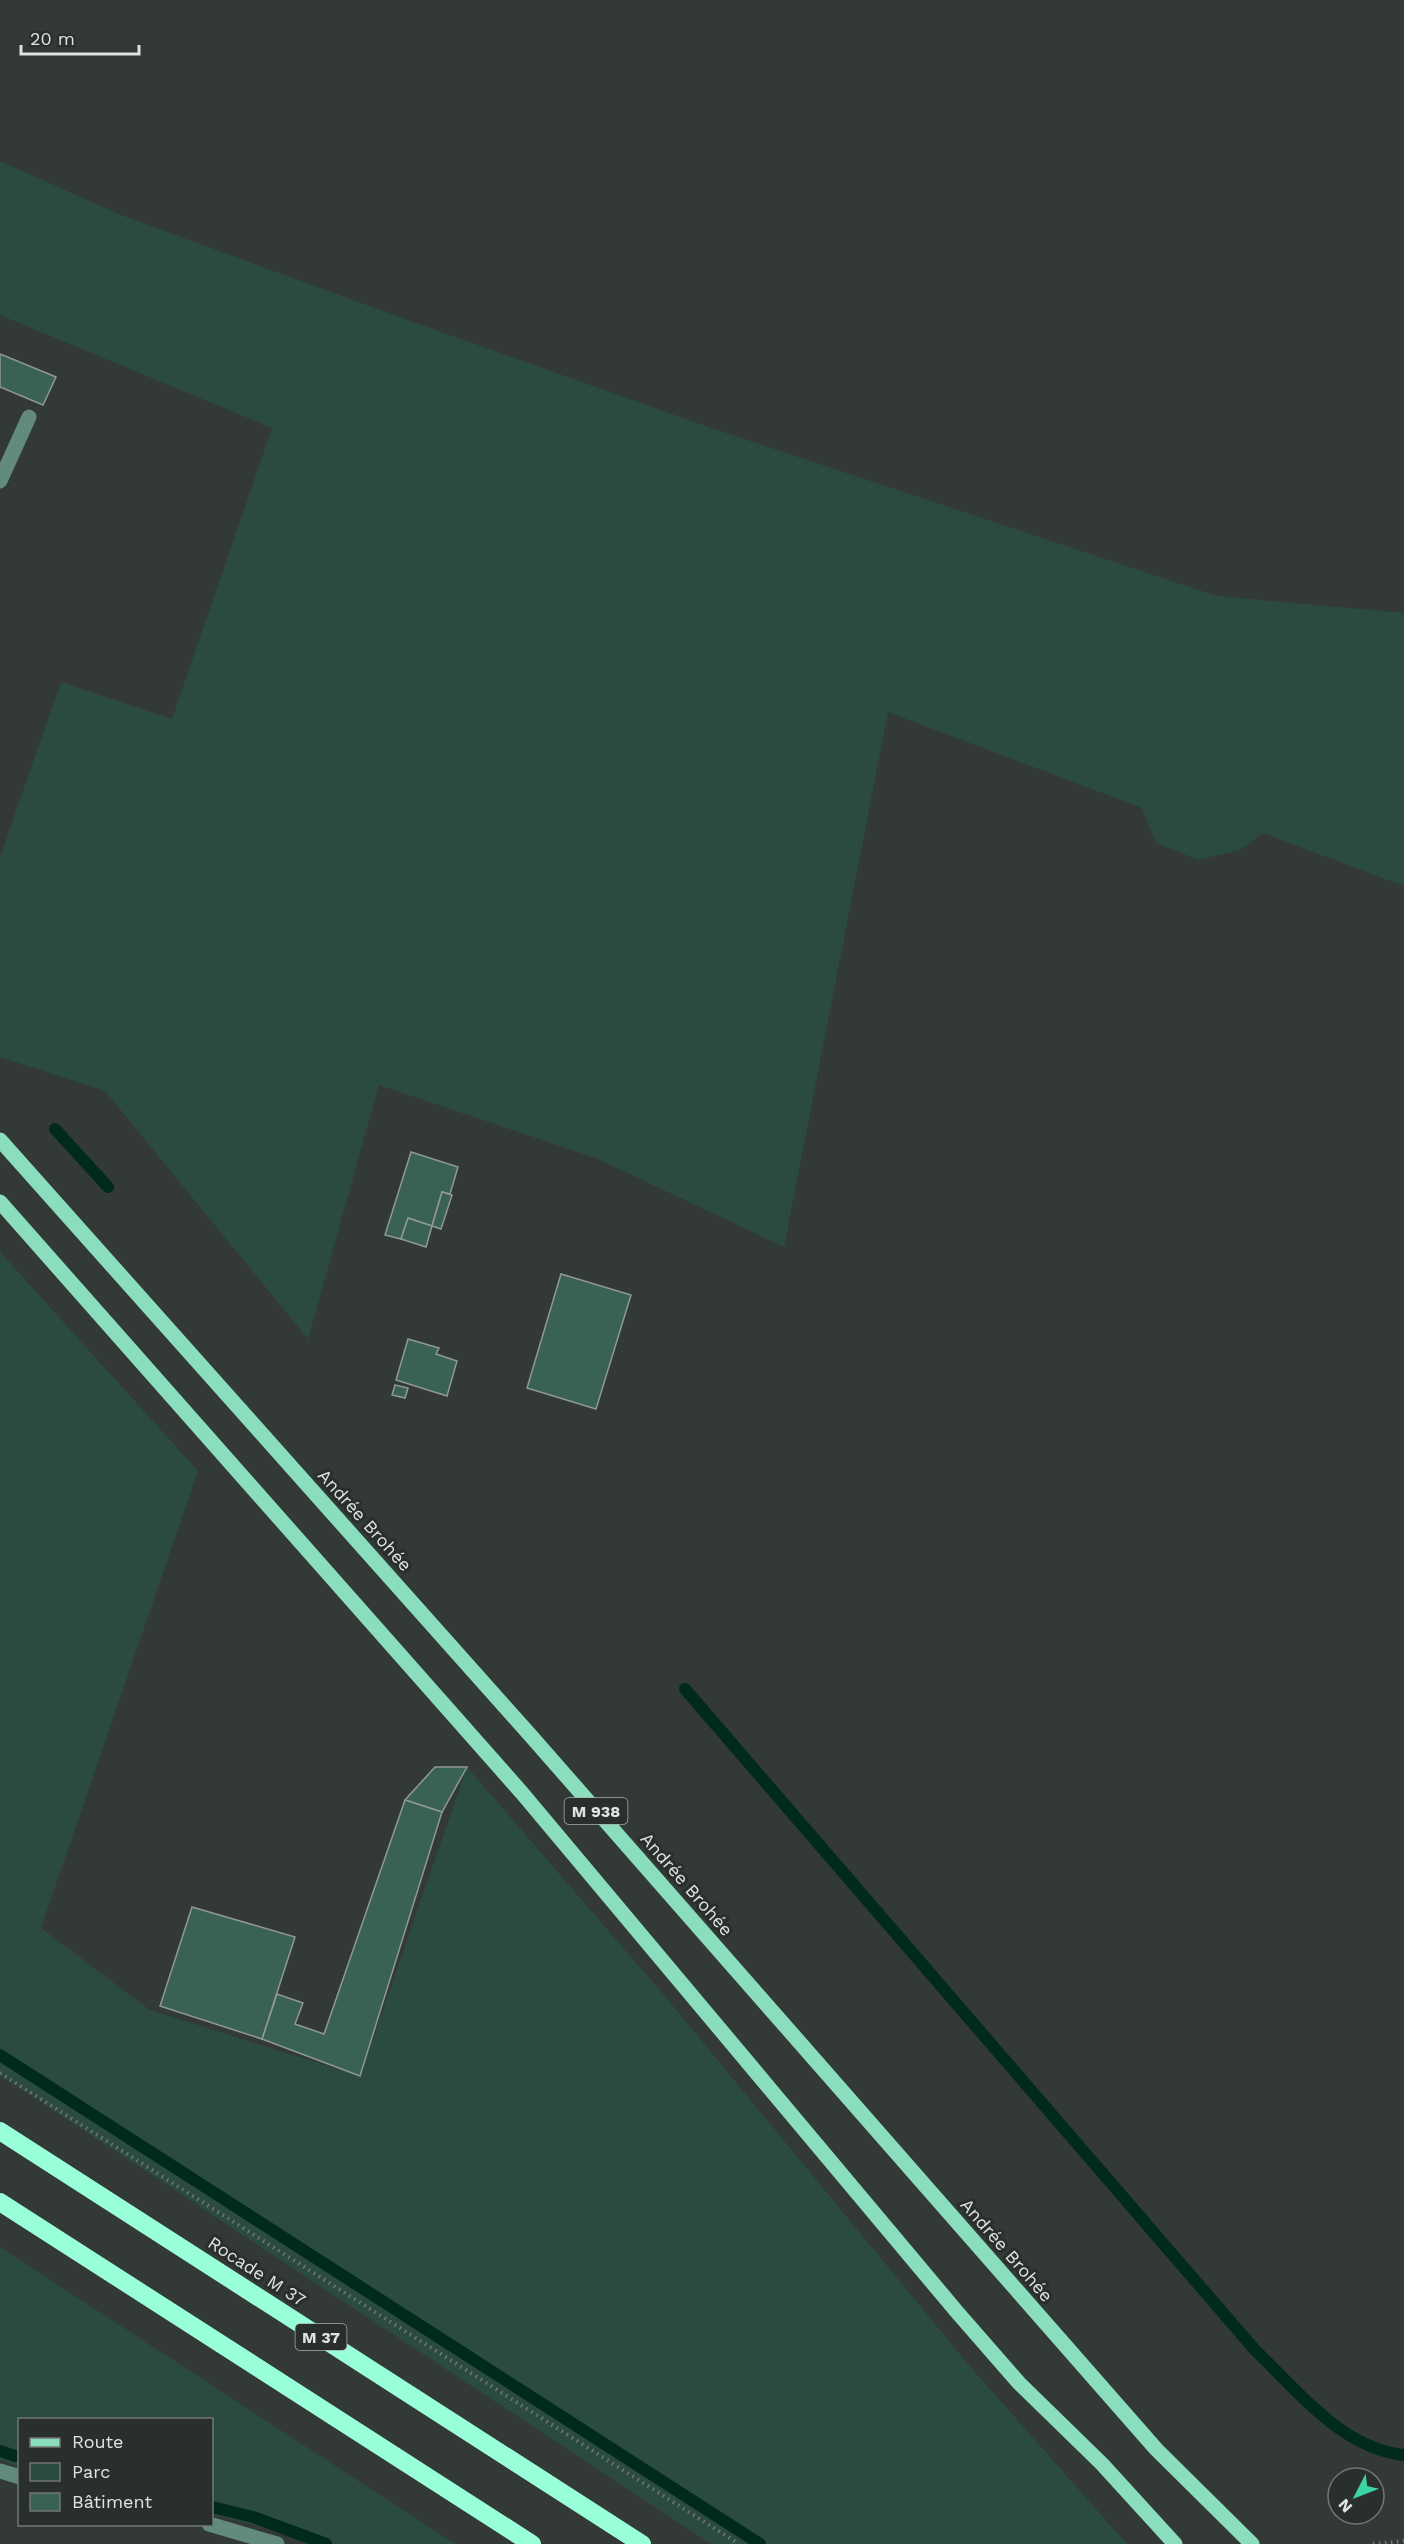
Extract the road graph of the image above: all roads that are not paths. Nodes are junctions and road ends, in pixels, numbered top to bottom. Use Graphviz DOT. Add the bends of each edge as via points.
graph roads {
  1 [pos="29,417"];
  2 [pos="0,481"];
  3 [pos="0,1140"];
  4 [pos="0,1202"];
  5 [pos="0,2131"];
  6 [pos="0,2202"];
  7 [pos="0,2471"];
  8 [pos="18,2476"];
  9 [pos="213,2525"];
  10 [pos="277,2544"];
  11 [pos="532,2544"];
  12 [pos="642,2544"];
  13 [pos="1175,2544"];
  14 [pos="1252,2544"];
  1 -- 2 [label="street"];
  3 -- 14 [label="main road, Andrée Brohée / M 938" via="531,1736 1156,2450"];
  4 -- 13 [label="main road, M 938" via="522,1794 1019,2383 1102,2464"];
  5 -- 12 [label="highway, Rocade M 37 / M 37"];
  6 -- 11 [label="highway"];
  7 -- 8 [label="street"];
  9 -- 10 [label="street"];
}
